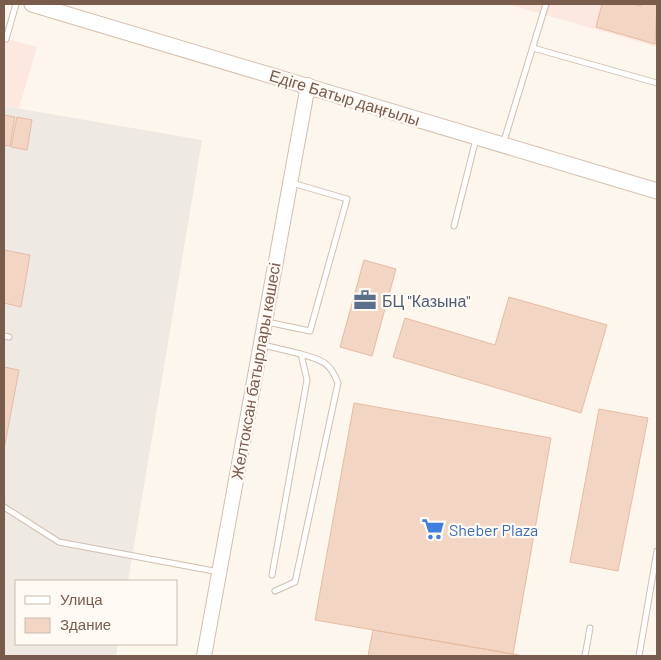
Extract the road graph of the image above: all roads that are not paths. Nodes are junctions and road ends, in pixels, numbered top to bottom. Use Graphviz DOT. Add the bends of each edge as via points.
graph roads {
  1 [pos="16,4"];
  2 [pos="32,4"];
  3 [pos="546,4"];
  4 [pos="48,6"];
  5 [pos="6,39"];
  6 [pos="533,48"];
  7 [pos="657,83"];
  8 [pos="308,85"];
  9 [pos="476,136"];
  10 [pos="503,144"];
  11 [pos="289,182"];
  12 [pos="657,191"];
  13 [pos="454,226"];
  14 [pos="264,322"];
  15 [pos="260,344"];
  16 [pos="301,354"];
  17 [pos="4,507"];
  18 [pos="657,551"];
  19 [pos="219,572"];
  20 [pos="272,575"];
  21 [pos="275,591"];
  22 [pos="590,628"];
  23 [pos="204,656"];
  24 [pos="585,656"];
  25 [pos="640,656"];
  1 -- 5 [label="lane"];
  2 -- 4 [label="main road, Едіге Батыр даңғылы"];
  3 -- 6 [label="lane"];
  4 -- 8 [label="main road, Едіге Батыр даңғылы"];
  6 -- 7 [label="lane"];
  6 -- 10 [label="lane"];
  8 -- 9 [label="main road, Едіге Батыр даңғылы"];
  8 -- 11 [label="street, Желтоксан батырлары көшесі"];
  9 -- 10 [label="main road, Едіге Батыр даңғылы"];
  9 -- 13 [label="lane"];
  10 -- 12 [label="main road, Едіге Батыр даңғылы"];
  11 -- 14 [label="street, Желтоксан батырлары көшесі"];
  11 -- 14 [label="lane" via="347,198 310,331"];
  14 -- 15 [label="street, Желтоксан батырлары көшесі"];
  15 -- 16 [label="lane"];
  15 -- 19 [label="street, Желтоксан батырлары көшесі"];
  16 -- 20 [label="lane" via="307,380"];
  16 -- 21 [label="lane" via="332,368 338,383 295,582"];
  17 -- 19 [label="lane" via="58,542"];
  18 -- 25 [label="lane"];
  19 -- 23 [label="street, Желтоксан батырлары көшесі"];
  22 -- 24 [label="lane"];
}
